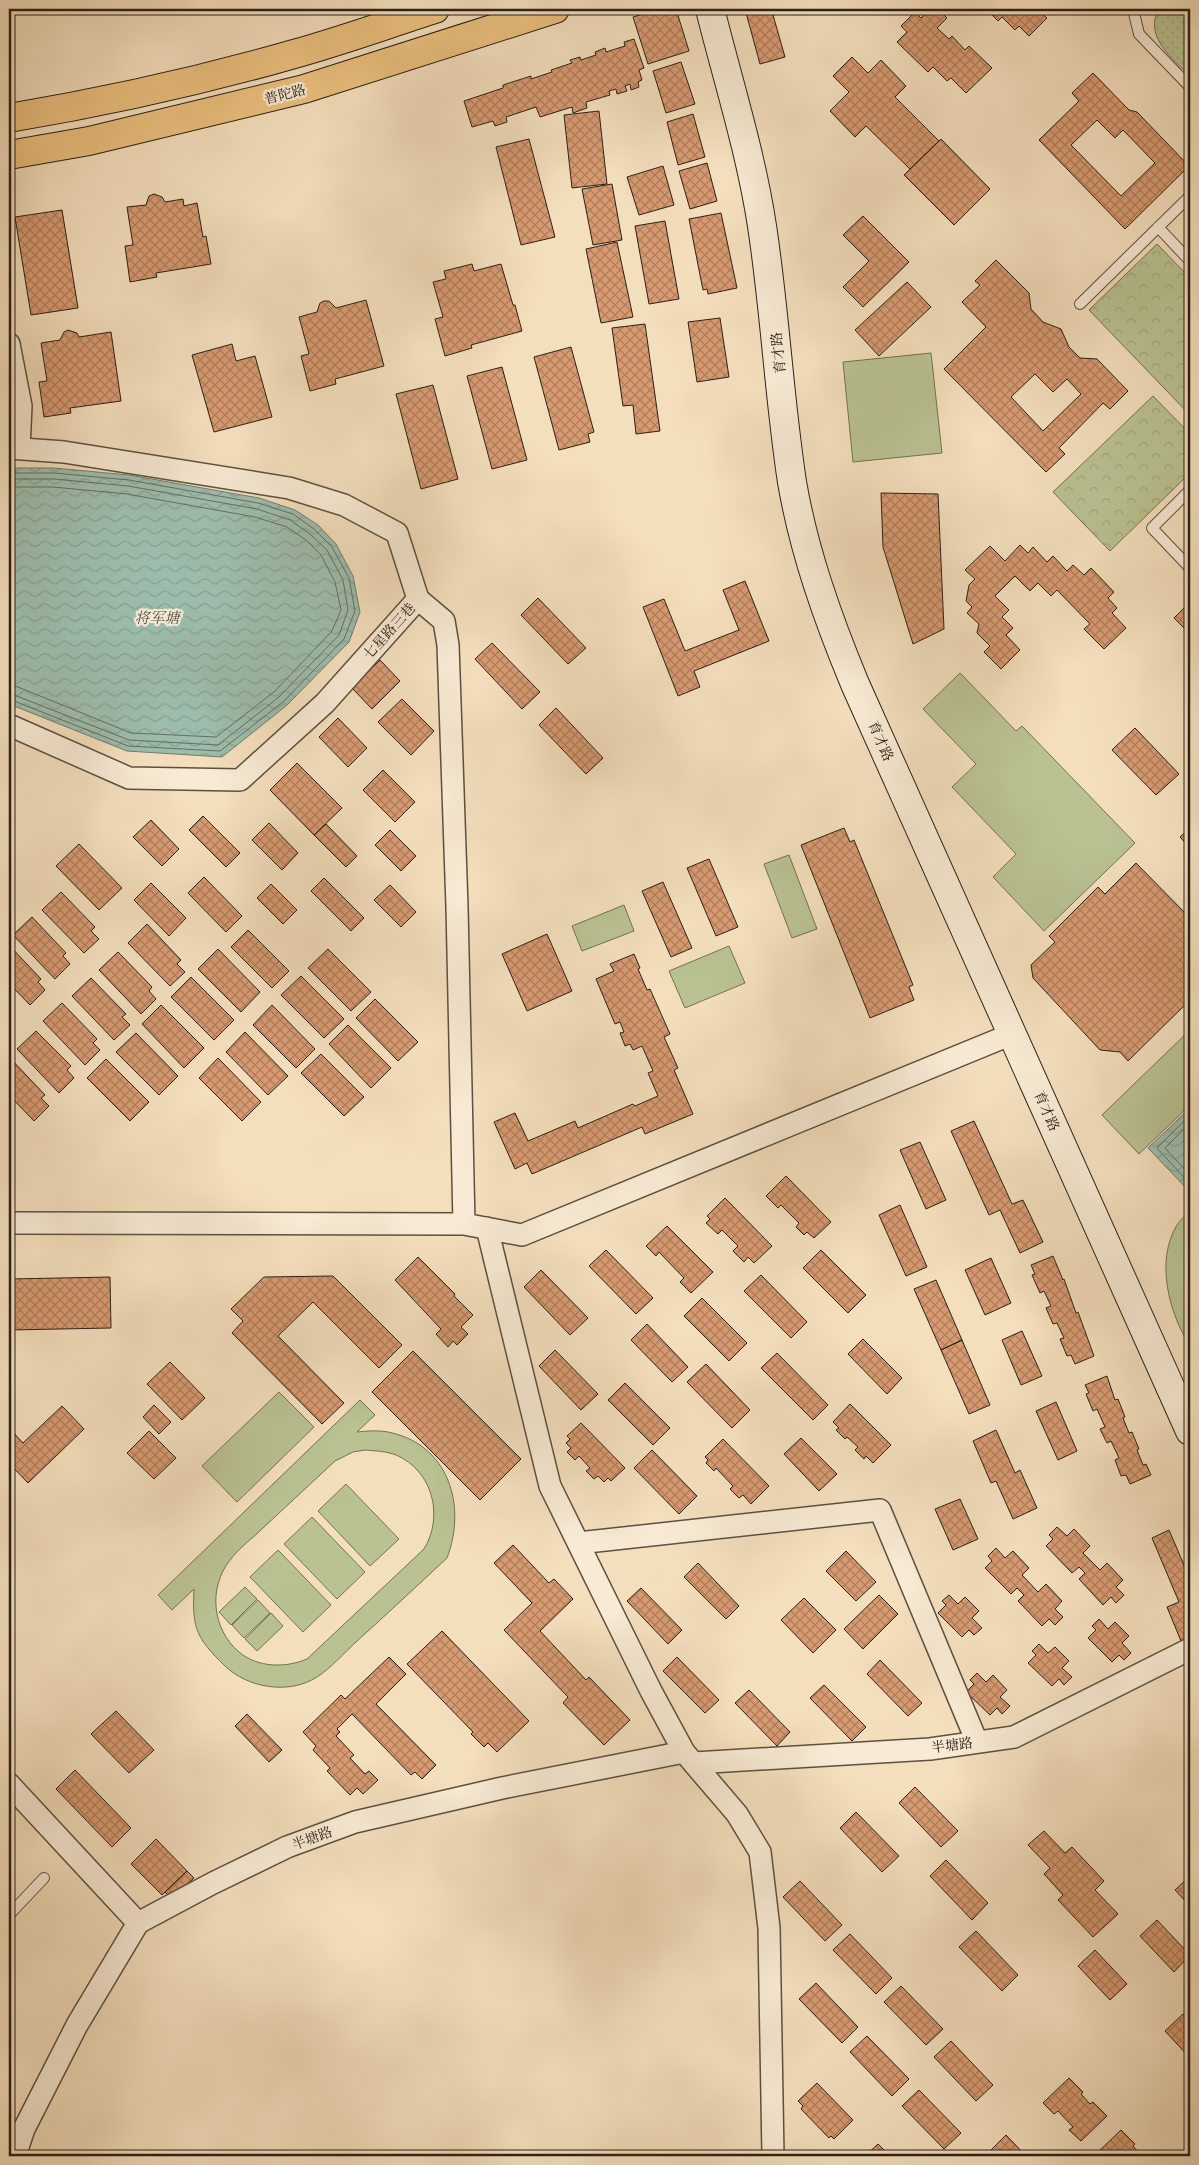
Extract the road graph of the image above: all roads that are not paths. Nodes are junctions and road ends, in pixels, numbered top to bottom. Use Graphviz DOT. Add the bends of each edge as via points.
graph roads {
  1 [pos="435,9"];
  2 [pos="555,9"];
  3 [pos="710,9"];
  4 [pos="1134,9"];
  5 [pos="1190,86"];
  6 [pos="9,118"];
  7 [pos="9,155"];
  8 [pos="1190,196"];
  9 [pos="1158,228"];
  10 [pos="1190,261"];
  11 [pos="1080,304"];
  12 [pos="9,344"];
  13 [pos="14,448"];
  14 [pos="1190,490"];
  15 [pos="1190,568"];
  16 [pos="418,599"];
  17 [pos="9,725"];
  18 [pos="1012,1034"];
  19 [pos="9,1223"];
  20 [pos="464,1224"];
  21 [pos="487,1228"];
  22 [pos="1190,1431"];
  23 [pos="578,1543"];
  24 [pos="1190,1649"];
  25 [pos="977,1742"];
  26 [pos="689,1758"];
  27 [pos="9,1784"];
  28 [pos="44,1878"];
  29 [pos="9,1915"];
  30 [pos="138,1922"];
  31 [pos="15,2156"];
  32 [pos="773,2156"];
  1 -- 6 [label="main road" via="296,54 188,82"];
  2 -- 7 [label="main road, 普陀路" via="304,89 89,141"];
  3 -- 18 [label="main road, 育才路" via="762,223 792,482 808,554 828,620 855,684"];
  4 -- 5 [label="lane" via="1139,34"];
  8 -- 9 [label="lane"];
  9 -- 10 [label="lane"];
  9 -- 11 [label="lane"];
  12 -- 13 [label="street" via="21,406"];
  13 -- 16 [label="street, 七星路三巷" via="64,452 289,488 344,505 397,533"];
  14 -- 15 [label="lane" via="1152,528"];
  16 -- 17 [label="street, 七星路三巷" via="324,702 240,780 128,778"];
  16 -- 20 [label="street" via="444,621 448,645"];
  18 -- 21 [label="street" via="522,1235"];
  18 -- 22 [label="main road, 育才路"];
  19 -- 20 [label="street"];
  20 -- 21 [label="street"];
  21 -- 23 [label="street" via="550,1486"];
  23 -- 25 [label="street" via="880,1510"];
  23 -- 26 [label="street" via="651,1691"];
  24 -- 25 [label="street, 半塘路" via="1014,1737"];
  25 -- 26 [label="street, 半塘路" via="930,1749"];
  26 -- 30 [label="street, 半塘路" via="484,1791 355,1822 287,1847"];
  26 -- 32 [label="street" via="737,1814 760,1852 769,1928"];
  27 -- 30 [label="street"];
  28 -- 29 [label="lane"];
  30 -- 31 [label="street" via="78,2025 24,2130"];
}
